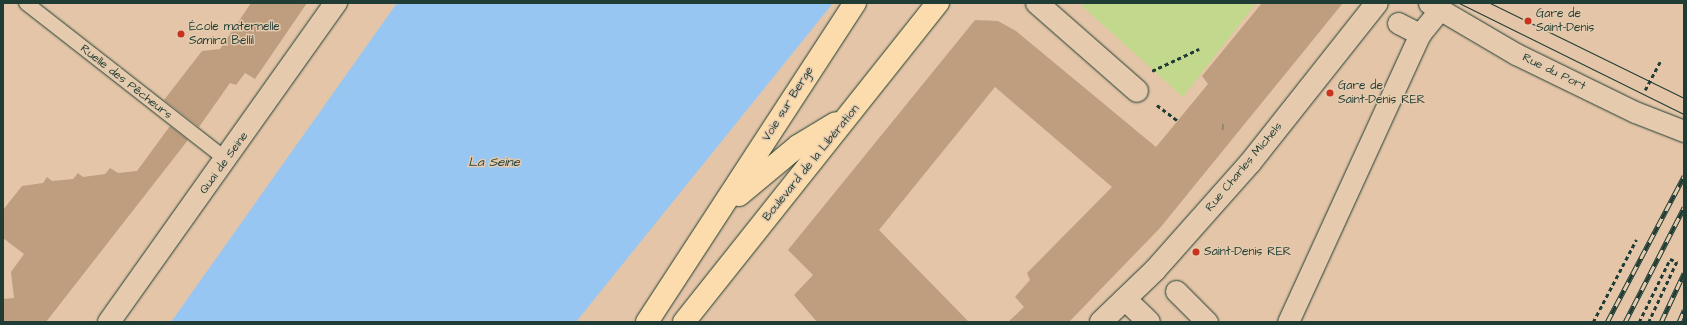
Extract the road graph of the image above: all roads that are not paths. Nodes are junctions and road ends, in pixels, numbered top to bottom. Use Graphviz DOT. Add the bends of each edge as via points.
graph roads {
  1 [pos="26,3"];
  2 [pos="336,3"];
  3 [pos="855,3"];
  4 [pos="938,3"];
  5 [pos="1037,3"];
  6 [pos="1377,3"];
  7 [pos="1435,6"];
  8 [pos="1398,23"];
  9 [pos="1420,34"];
  10 [pos="1137,91"];
  11 [pos="787,103"];
  12 [pos="852,113"];
  13 [pos="1684,131"];
  14 [pos="782,159"];
  15 [pos="226,160"];
  16 [pos="725,206"];
  17 [pos="758,228"];
  18 [pos="1176,291"];
  19 [pos="1125,299"];
  20 [pos="109,322"];
  21 [pos="647,322"];
  22 [pos="684,322"];
  23 [pos="1101,322"];
  24 [pos="1149,322"];
  25 [pos="1207,322"];
  26 [pos="1288,322"];
  1 -- 15 [label="lane, Ruelle des Pêcheurs"];
  2 -- 15 [label="street, Quai de Seine"];
  3 -- 11 [label="main road, Voie sur Berge"];
  4 -- 12 [label="main road, Boulevard de la Libération"];
  5 -- 10 [label="street"];
  6 -- 19 [label="street, Rue Charles Michels" via="1250,163 1155,270"];
  7 -- 9 [label="street"];
  7 -- 13 [label="street, Rue du Port" via="1516,54 1635,112"];
  8 -- 9 [label="street"];
  9 -- 26 [label="street"];
  11 -- 14 [label="main road"];
  11 -- 16 [label="main road, Voie sur Berge"];
  12 -- 14 [label="main road"];
  12 -- 17 [label="main road, Boulevard de la Libération"];
  14 -- 16 [label="main road"];
  14 -- 17 [label="main road"];
  15 -- 20 [label="street, Quai de Seine"];
  16 -- 21 [label="main road"];
  17 -- 22 [label="main road, Boulevard de la Libération"];
  18 -- 25 [label="street"];
  19 -- 23 [label="street, Rue Charles Michels"];
  19 -- 24 [label="street"];
}
